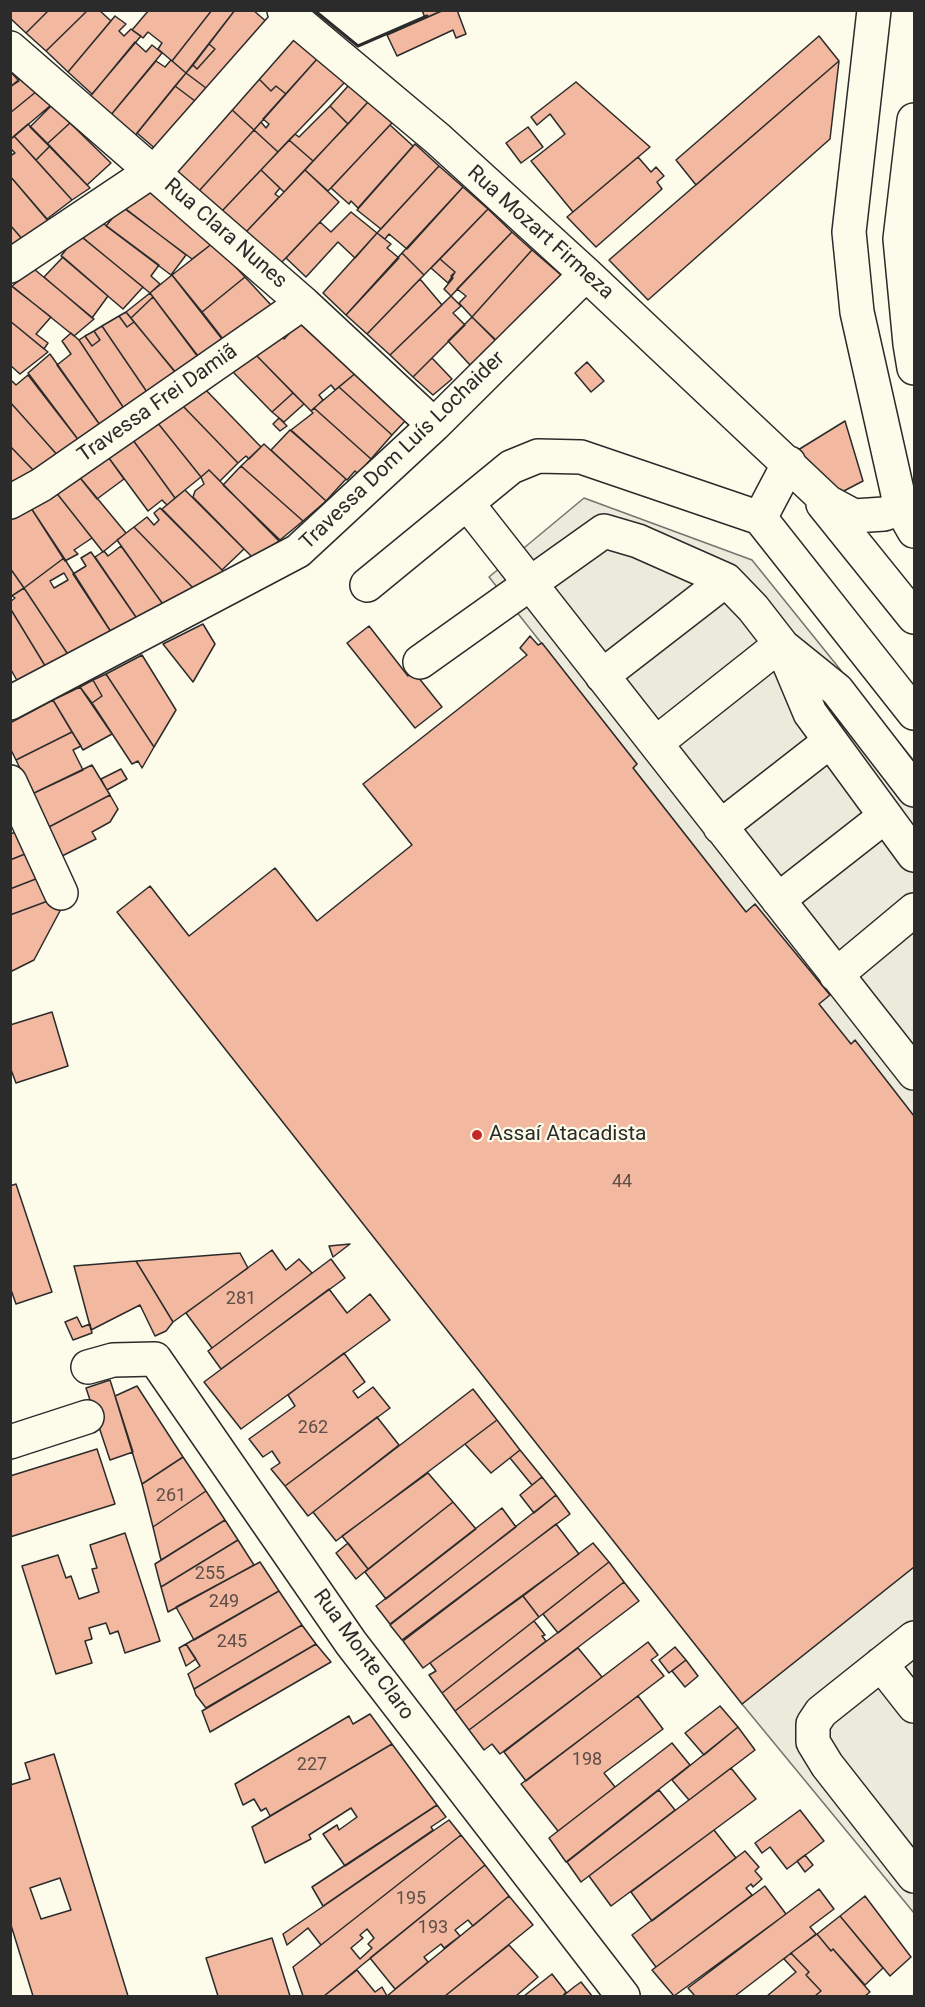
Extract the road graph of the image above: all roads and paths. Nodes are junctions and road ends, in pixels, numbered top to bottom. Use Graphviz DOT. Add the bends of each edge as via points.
graph roads {
  1 [pos="874,10"];
  2 [pos="288,13"];
  3 [pos="10,48"];
  4 [pos="915,120"];
  5 [pos="153,171"];
  6 [pos="10,266"];
  7 [pos="586,274"];
  8 [pos="303,303"];
  9 [pos="915,368"];
  10 [pos="434,425"];
  11 [pos="789,463"];
  12 [pos="10,502"];
  13 [pos="467,503"];
  14 [pos="760,518"];
  15 [pos="908,519"];
  16 [pos="726,579"];
  17 [pos="529,582"];
  18 [pos="367,585"];
  19 [pos="915,617"];
  20 [pos="781,644"];
  21 [pos="420,662"];
  22 [pos="602,676"];
  23 [pos="10,703"];
  24 [pos="915,713"];
  25 [pos="829,742"];
  26 [pos="656,743"];
  27 [pos="10,782"];
  28 [pos="915,790"];
  29 [pos="884,818"];
  30 [pos="720,827"];
  31 [pos="915,855"];
  32 [pos="61,893"];
  33 [pos="778,900"];
  34 [pos="915,910"];
  35 [pos="836,975"];
  36 [pos="908,1052"];
  37 [pos="88,1367"];
  38 [pos="87,1417"];
  39 [pos="10,1442"];
  40 [pos="915,1638"];
  41 [pos="881,1664"];
  42 [pos="915,1706"];
  43 [pos="915,1876"];
  44 [pos="623,1996"];
  1 -- 15 [label="street" via="849,232 856,312"];
  2 -- 5 [label="street"];
  2 -- 7 [label="street, Rua Mozart Firmeza" via="438,139"];
  3 -- 5 [label="street, Rua Clara Nunes"];
  4 -- 9 [label="street" via="900,239"];
  5 -- 6 [label="street"];
  5 -- 8 [label="street, Rua Clara Nunes"];
  7 -- 10 [label="street, Travessa Dom Luís Lochaider"];
  7 -- 11 [label="street, Rua Mozart Firmeza"];
  8 -- 10 [label="street, Rua Clara Nunes"];
  8 -- 12 [label="street, Travessa Frei Damiã" via="41,485"];
  10 -- 23 [label="street, Travessa Dom Luís Lochaider" via="298,552"];
  11 -- 14 [label="street"];
  11 -- 15 [label="street, Rua Mozart Firmeza" via="828,502 854,516 884,514"];
  11 -- 19 [label="street, Rua Mozart Firmeza"];
  13 -- 14 [label="street" via="511,467 538,456 581,457"];
  13 -- 17 [label="street"];
  13 -- 18 [label="street"];
  14 -- 24 [label="street"];
  16 -- 17 [label="street" via="638,541 604,531"];
  16 -- 20 [label="street"];
  16 -- 22 [label="street"];
  17 -- 21 [label="street"];
  17 -- 22 [label="street"];
  20 -- 25 [label="street" via="810,713"];
  20 -- 26 [label="street"];
  20 -- 28 [label="street" via="837,690"];
  22 -- 26 [label="street"];
  25 -- 29 [label="street"];
  25 -- 30 [label="street"];
  26 -- 30 [label="street"];
  27 -- 32 [label="street"];
  29 -- 31 [label="street"];
  29 -- 33 [label="street"];
  30 -- 33 [label="street"];
  33 -- 35 [label="street"];
  34 -- 35 [label="street"];
  35 -- 36 [label="street"];
  37 -- 44 [label="street, Rua Monte Claro" via="113,1360 155,1359 351,1642"];
  38 -- 39 [label="street"];
  40 -- 41 [label="street"];
  41 -- 42 [label="street"];
  41 -- 43 [label="street" via="820,1712 813,1724 813,1742"];
}
